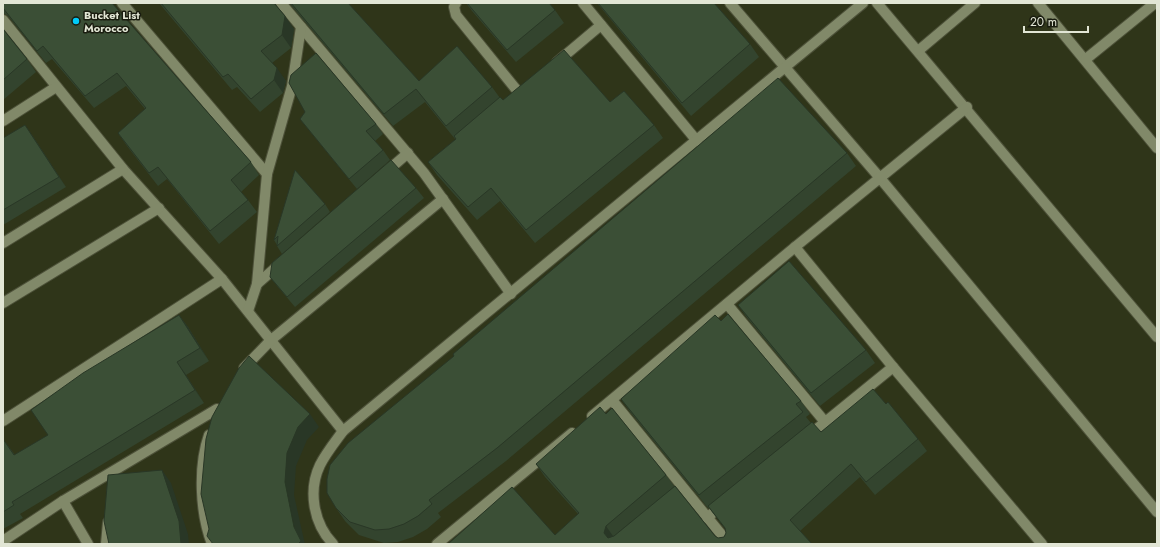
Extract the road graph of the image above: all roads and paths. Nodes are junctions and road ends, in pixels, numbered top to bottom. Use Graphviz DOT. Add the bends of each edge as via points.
graph roads {
  1 [pos="122,3"];
  2 [pos="281,3"];
  3 [pos="456,3"];
  4 [pos="583,3"];
  5 [pos="730,3"];
  6 [pos="863,3"];
  7 [pos="877,3"];
  8 [pos="975,3"];
  9 [pos="1038,3"];
  10 [pos="1155,3"];
  11 [pos="3,20"];
  12 [pos="601,25"];
  13 [pos="301,27"];
  14 [pos="918,51"];
  15 [pos="1086,59"];
  16 [pos="784,68"];
  17 [pos="548,69"];
  18 [pos="56,88"];
  19 [pos="519,93"];
  20 [pos="967,107"];
  21 [pos="3,121"];
  22 [pos="697,140"];
  23 [pos="1156,145"];
  24 [pos="408,153"];
  25 [pos="123,169"];
  26 [pos="267,174"];
  27 [pos="880,178"];
  28 [pos="378,180"];
  29 [pos="443,199"];
  30 [pos="160,208"];
  31 [pos="3,243"];
  32 [pos="795,247"];
  33 [pos="288,258"];
  34 [pos="222,279"];
  35 [pos="257,284"];
  36 [pos="511,294"];
  37 [pos="3,303"];
  38 [pos="727,304"];
  39 [pos="248,311"];
  40 [pos="1157,337"];
  41 [pos="270,340"];
  42 [pos="893,367"];
  43 [pos="240,374"];
  44 [pos="612,400"];
  45 [pos="3,421"];
  46 [pos="825,422"];
  47 [pos="343,431"];
  48 [pos="800,442"];
  49 [pos="112,472"];
  50 [pos="111,487"];
  51 [pos="732,498"];
  52 [pos="63,501"];
  53 [pos="109,508"];
  54 [pos="1157,512"];
  55 [pos="707,518"];
  56 [pos="3,541"];
  57 [pos="88,544"];
  58 [pos="106,544"];
  59 [pos="212,544"];
  60 [pos="333,544"];
  61 [pos="437,544"];
  62 [pos="729,544"];
  63 [pos="1042,544"];
  1 -- 26 [label="street"];
  2 -- 13 [label="street"];
  3 -- 19 [label="street" via="456,15"];
  4 -- 12 [label="street"];
  5 -- 16 [label="street"];
  6 -- 16 [label="street"];
  7 -- 14 [label="street"];
  8 -- 14 [label="street"];
  9 -- 15 [label="street"];
  10 -- 15 [label="street"];
  11 -- 18 [label="street"];
  12 -- 17 [label="street"];
  12 -- 22 [label="street"];
  13 -- 24 [label="street"];
  13 -- 26 [label="street" via="292,86"];
  14 -- 20 [label="street"];
  15 -- 23 [label="street"];
  16 -- 22 [label="street"];
  16 -- 27 [label="street"];
  18 -- 21 [label="street"];
  18 -- 25 [label="street"];
  20 -- 27 [label="street"];
  20 -- 40 [label="street"];
  22 -- 36 [label="street"];
  24 -- 28 [label="street"];
  24 -- 29 [label="street" via="427,171"];
  25 -- 30 [label="street"];
  25 -- 31 [label="street"];
  26 -- 35 [label="street"];
  27 -- 32 [label="street"];
  27 -- 54 [label="street"];
  29 -- 36 [label="street"];
  29 -- 41 [label="street"];
  30 -- 34 [label="street"];
  30 -- 37 [label="street"];
  32 -- 38 [label="street"];
  32 -- 42 [label="street"];
  33 -- 35 [label="street"];
  34 -- 39 [label="street"];
  34 -- 45 [label="street"];
  35 -- 39 [label="street"];
  36 -- 47 [label="street"];
  38 -- 44 [label="street"];
  38 -- 46 [label="street"];
  39 -- 41 [label="street"];
  41 -- 43 [label="street"];
  41 -- 47 [label="street"];
  42 -- 46 [label="street"];
  42 -- 63 [label="street"];
  44 -- 55 [label="street" via="681,492"];
  44 -- 61 [label="street"];
  46 -- 48 [label="street"];
  47 -- 60 [label="street" via="321,464 315,478 314,489 317,516"];
  49 -- 50 [label="street"];
  49 -- 52 [label="street"];
  49 -- 59 [label="street" via="219,406 203,459 204,509"];
  51 -- 55 [label="street"];
  52 -- 56 [label="street"];
  52 -- 57 [label="street"];
  53 -- 58 [label="street"];
  55 -- 62 [label="street"];
}
